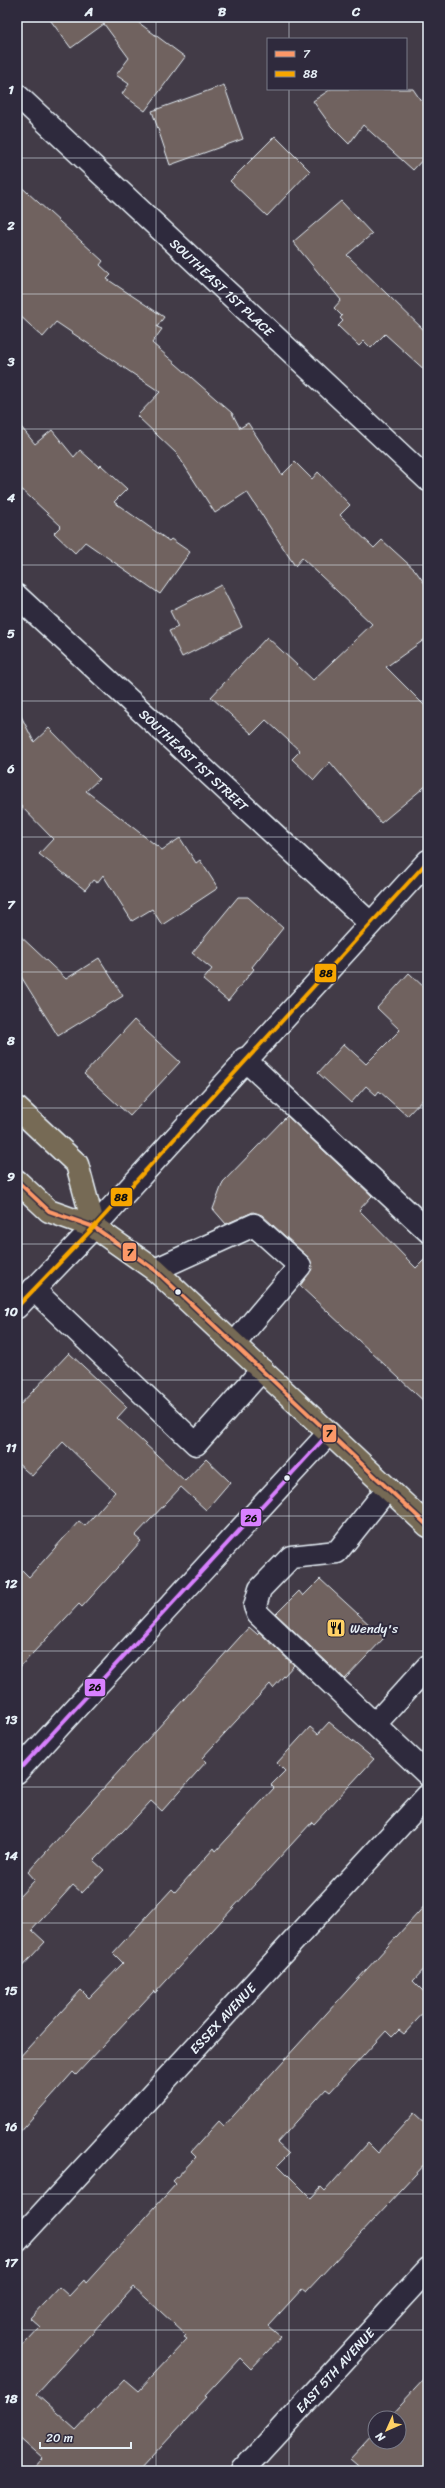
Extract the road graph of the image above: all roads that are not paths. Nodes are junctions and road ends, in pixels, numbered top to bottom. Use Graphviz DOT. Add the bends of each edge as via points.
graph roads {
  1 [pos="17,95"];
  2 [pos="428,480"];
  3 [pos="17,596"];
  4 [pos="424,873"];
  5 [pos="370,923"];
  6 [pos="244,1059"];
  7 [pos="17,1108"];
  8 [pos="17,1181"];
  9 [pos="94,1227"];
  10 [pos="428,1231"];
  11 [pos="155,1270"];
  12 [pos="33,1289"];
  13 [pos="17,1307"];
  14 [pos="234,1344"];
  15 [pos="262,1370"];
  16 [pos="330,1433"];
  17 [pos="388,1488"];
  18 [pos="428,1526"];
  19 [pos="428,1666"];
  20 [pos="376,1724"];
  21 [pos="17,1772"];
  22 [pos="428,1774"];
  23 [pos="428,1795"];
  24 [pos="17,2241"];
  25 [pos="428,2269"];
  26 [pos="242,2471"];
  1 -- 2 [label="street, SOUTHEAST 1ST PLACE"];
  3 -- 5 [label="street, SOUTHEAST 1ST STREET"];
  4 -- 5 [label="street"];
  5 -- 6 [label="street"];
  6 -- 9 [label="street"];
  6 -- 10 [label="street"];
  7 -- 9 [label="main road" via="77,1164"];
  8 -- 9 [label="main road" via="49,1211"];
  9 -- 11 [label="main road"];
  9 -- 12 [label="street"];
  11 -- 14 [label="main road"];
  11 -- 14 [label="street" via="254,1225 300,1266"];
  12 -- 13 [label="street"];
  12 -- 15 [label="street" via="196,1444"];
  14 -- 15 [label="main road"];
  15 -- 16 [label="main road"];
  16 -- 17 [label="main road"];
  16 -- 21 [label="street"];
  17 -- 18 [label="main road"];
  17 -- 20 [label="street" via="337,1552 291,1557 260,1589 255,1606 258,1614"];
  19 -- 20 [label="street"];
  20 -- 22 [label="street"];
  23 -- 24 [label="street, ESSEX AVENUE"];
  25 -- 26 [label="street, EAST 5TH AVENUE"];
}
